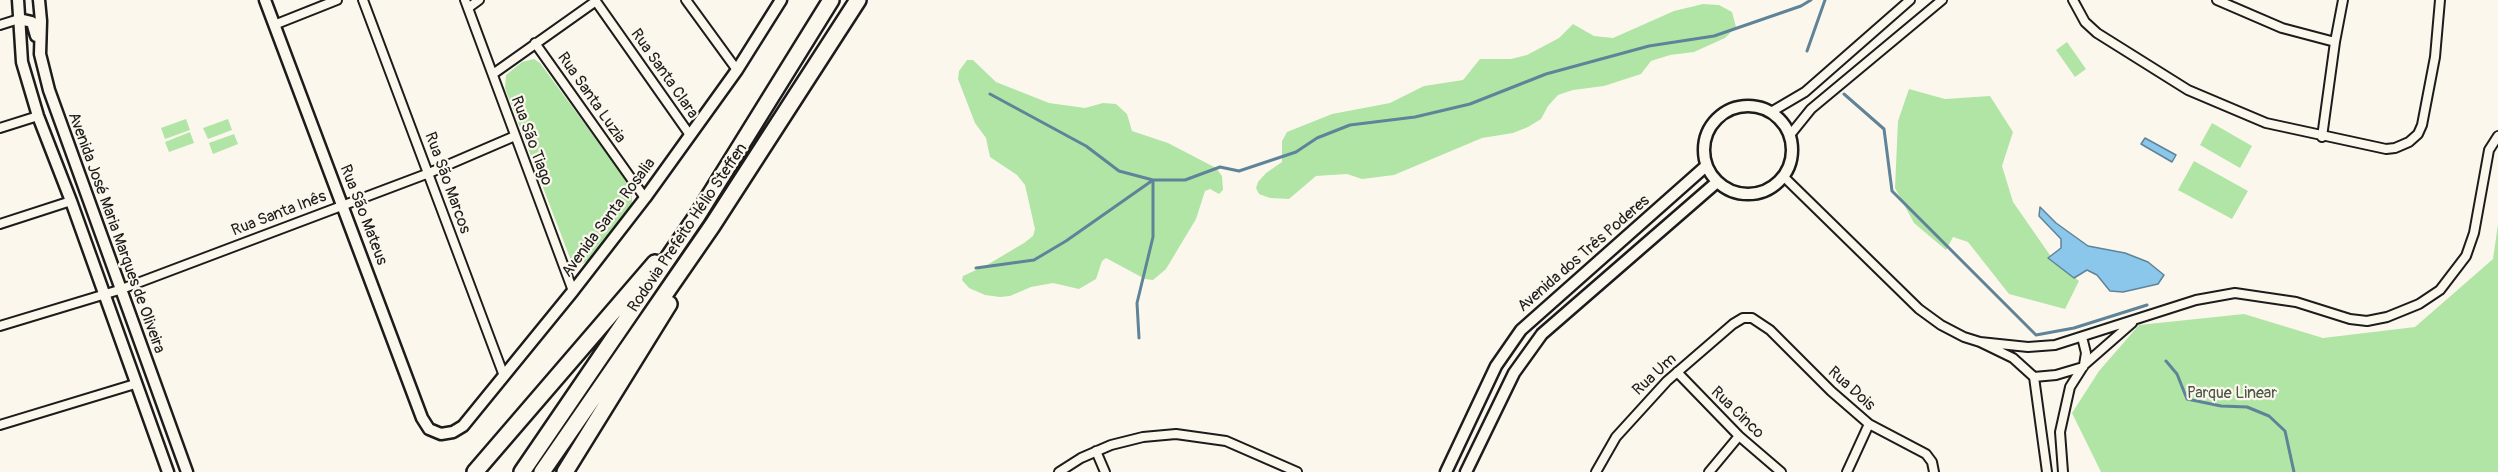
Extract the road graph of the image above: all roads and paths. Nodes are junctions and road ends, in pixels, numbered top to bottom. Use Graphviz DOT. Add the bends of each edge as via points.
graph roads {
  1 [pos="18,0"];
  2 [pos="39,0"];
  3 [pos="265,0"];
  4 [pos="337,0"];
  5 [pos="363,0"];
  6 [pos="479,0"];
  7 [pos="596,0"];
  8 [pos="686,0"];
  9 [pos="780,0"];
  10 [pos="831,0"];
  11 [pos="858,0"];
  12 [pos="1910,0"];
  13 [pos="1942,0"];
  14 [pos="2073,0"];
  15 [pos="2217,0"];
  16 [pos="2343,0"];
  17 [pos="2440,0"];
  18 [pos="466,4"];
  19 [pos="19,19"];
  20 [pos="0,25"];
  21 [pos="274,25"];
  22 [pos="2335,42"];
  23 [pos="535,44"];
  24 [pos="40,54"];
  25 [pos="737,70"];
  26 [pos="493,74"];
  27 [pos="29,81"];
  28 [pos="54,106"];
  29 [pos="1772,112"];
  30 [pos="38,116"];
  31 [pos="0,128"];
  32 [pos="690,135"];
  33 [pos="1790,135"];
  34 [pos="515,136"];
  35 [pos="2498,136"];
  36 [pos="2322,137"];
  37 [pos="1706,166"];
  38 [pos="429,173"];
  39 [pos="1783,176"];
  40 [pos="1717,182"];
  41 [pos="645,198"];
  42 [pos="71,201"];
  43 [pos="343,205"];
  44 [pos="697,216"];
  45 [pos="0,224"];
  46 [pos="712,226"];
  47 [pos="119,290"];
  48 [pos="573,291"];
  49 [pos="105,294"];
  50 [pos="1752,318"];
  51 [pos="2136,320"];
  52 [pos="0,326"];
  53 [pos="2082,337"];
  54 [pos="1980,342"];
  55 [pos="2083,366"];
  56 [pos="1677,372"];
  57 [pos="504,375"];
  58 [pos="2034,377"];
  59 [pos="135,384"];
  60 [pos="1869,424"];
  61 [pos="0,425"];
  62 [pos="441,434"];
  63 [pos="1739,436"];
  64 [pos="1096,451"];
  65 [pos="166,472"];
  66 [pos="187,472"];
  67 [pos="475,472"];
  68 [pos="522,472"];
  69 [pos="542,472"];
  70 [pos="565,472"];
  71 [pos="1059,472"];
  72 [pos="1105,472"];
  73 [pos="1298,472"];
  74 [pos="1446,472"];
  75 [pos="1466,472"];
  76 [pos="1596,472"];
  77 [pos="1709,472"];
  78 [pos="1781,472"];
  79 [pos="1847,472"];
  80 [pos="1934,472"];
  81 [pos="2046,472"];
  82 [pos="2063,472"];
  1 -- 19 [label="street, Avenida José Maria Marques de Oliveira"];
  2 -- 24 [label="street, Avenida José Maria Marques de Oliveira"];
  3 -- 21 [label="street, Rua São Mateus"];
  4 -- 21 [label="street"];
  5 -- 38 [label="street, Rua São Marcos"];
  6 -- 18 [label="street"];
  7 -- 23 [label="street"];
  7 -- 32 [label="street, Rua Santa Clara"];
  8 -- 25 [label="street"];
  9 -- 25 [label="street, Avenida Santa Rosalia"];
  10 -- 44 [label="highway, Rodovia Prefeito Hélio Steffen"];
  11 -- 46 [label="highway, Rodovia Prefeito Hélio Steffen"];
  12 -- 29 [label="street" via="1805,92"];
  13 -- 33 [label="street" via="1811,109"];
  14 -- 36 [label="street" via="2085,22 2097,33 2188,90 2266,123"];
  15 -- 22 [label="street" via="2282,28"];
  16 -- 22 [label="street"];
  17 -- 36 [label="street" via="2429,97 2418,134 2409,142 2386,149"];
  18 -- 26 [label="street, Rua São Tiago"];
  19 -- 20 [label="street"];
  19 -- 24 [label="street" via="34,24"];
  19 -- 27 [label="street, Avenida José Maria Marques de Oliveira" via="22,62"];
  21 -- 43 [label="street, Rua São Mateus"];
  22 -- 36 [label="street"];
  23 -- 26 [label="street"];
  23 -- 41 [label="street, Rua Santa Luzia"];
  24 -- 28 [label="street, Avenida José Maria Marques de Oliveira"];
  25 -- 32 [label="street, Avenida Santa Rosalia"];
  26 -- 34 [label="street, Rua São Tiago"];
  27 -- 28 [label="street" via="45,114"];
  27 -- 30 [label="street, Avenida José Maria Marques de Oliveira"];
  28 -- 47 [label="street, Avenida José Maria Marques de Oliveira"];
  29 -- 33 [label="street"];
  29 -- 37 [label="street" via="1745,105 1720,116 1705,138"];
  30 -- 31 [label="street"];
  30 -- 42 [label="street, Avenida José Maria Marques de Oliveira"];
  32 -- 41 [label="street, Avenida Santa Rosalia"];
  33 -- 39 [label="street" via="1790,163"];
  34 -- 38 [label="street, Rua Santa Inês"];
  34 -- 48 [label="street, Rua São Tiago"];
  35 -- 51 [label="street" via="2489,150 2466,256 2440,290 2419,304 2367,321 2335,316 2296,302 2235,293 2196,300"];
  37 -- 40 [label="street"];
  37 -- 74 [label="street, Avenida dos Três Poderes" via="1521,330 1496,366"];
  38 -- 43 [label="street, Rua Santa Inês"];
  38 -- 57 [label="street, Rua São Marcos"];
  39 -- 40 [label="street" via="1773,186 1744,194"];
  39 -- 54 [label="street" via="1920,309 1941,325"];
  40 -- 75 [label="street, Avenida dos Três Poderes" via="1542,334 1501,396"];
  41 -- 48 [label="street, Avenida Santa Rosalia"];
  42 -- 45 [label="street"];
  42 -- 49 [label="street, Avenida José Maria Marques de Oliveira"];
  43 -- 47 [label="street, Rua Santa Inês"];
  43 -- 62 [label="street, Rua São Mateus" via="422,417 429,429"];
  44 -- 67 [label="highway"];
  44 -- 68 [label="highway, Rodovia Prefeito Hélio Steffen"];
  46 -- 69 [label="highway, Rodovia Prefeito Hélio Steffen"];
  46 -- 70 [label="highway" via="660,321"];
  47 -- 49 [label="street, Rua Santa Inês"];
  47 -- 66 [label="street, Avenida José Maria Marques de Oliveira"];
  48 -- 57 [label="street, Avenida Santa Rosalia"];
  49 -- 52 [label="street, Rua Santa Inês"];
  49 -- 59 [label="street, Avenida José Maria Marques de Oliveira"];
  50 -- 56 [label="street, Rua Um" via="1733,324"];
  50 -- 60 [label="street, Rua Dois" via="1770,330"];
  51 -- 53 [label="street"];
  51 -- 55 [label="street"];
  53 -- 54 [label="street" via="2044,347"];
  53 -- 55 [label="street" via="2086,353"];
  54 -- 58 [label="street" via="2013,358"];
  55 -- 58 [label="street"];
  55 -- 82 [label="street" via="2070,387 2060,432"];
  56 -- 63 [label="street, Rua Cinco"];
  56 -- 76 [label="street, Rua Um" via="1627,423"];
  57 -- 62 [label="street, Avenida Santa Rosalia" via="463,426"];
  58 -- 81 [label="street"];
  59 -- 61 [label="street"];
  59 -- 65 [label="street, Avenida José Maria Marques de Oliveira"];
  60 -- 79 [label="street"];
  60 -- 80 [label="street, Rua Dois" via="1926,454"];
  63 -- 77 [label="street"];
  63 -- 78 [label="street, Rua Cinco"];
  64 -- 71 [label="street"];
  64 -- 72 [label="street"];
  64 -- 73 [label="street" via="1143,437 1193,435 1243,447"];
}
